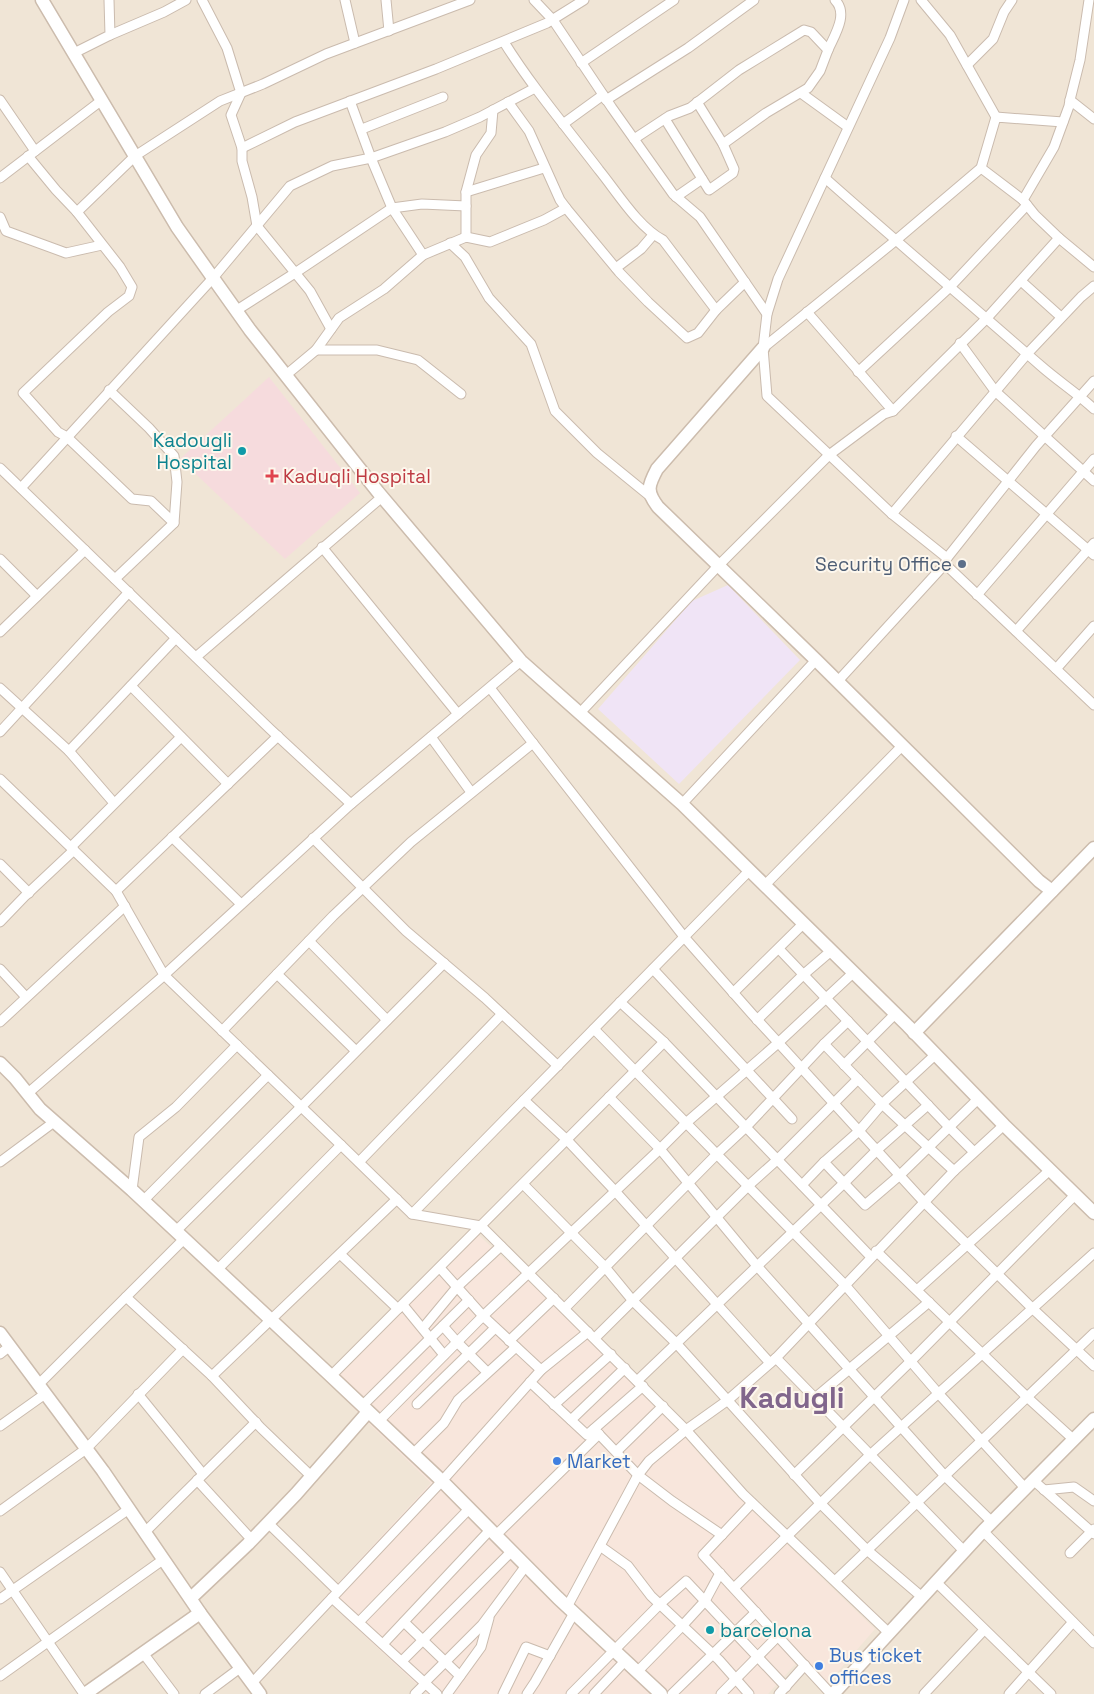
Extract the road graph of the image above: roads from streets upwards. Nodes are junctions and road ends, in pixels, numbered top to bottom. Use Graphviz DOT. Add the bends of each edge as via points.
graph roads {
  1 [pos="42,0"];
  2 [pos="109,0"];
  3 [pos="186,0"];
  4 [pos="202,0"];
  5 [pos="344,0"];
  6 [pos="386,0"];
  7 [pos="470,0"];
  8 [pos="534,0"];
  9 [pos="584,0"];
  10 [pos="674,0"];
  11 [pos="754,0"];
  12 [pos="836,0"];
  13 [pos="904,0"];
  14 [pos="921,0"];
  15 [pos="1012,0"];
  16 [pos="1090,0"];
  17 [pos="455,3"];
  18 [pos="553,20"];
  19 [pos="389,31"];
  20 [pos="110,35"];
  21 [pos="504,42"];
  22 [pos="355,44"];
  23 [pos="828,50"];
  24 [pos="74,53"];
  25 [pos="581,63"];
  26 [pos="967,66"];
  27 [pos="535,88"];
  28 [pos="241,93"];
  29 [pos="801,93"];
  30 [pos="443,97"];
  31 [pos="605,98"];
  32 [pos="0,100"];
  33 [pos="102,100"];
  34 [pos="350,100"];
  35 [pos="1070,100"];
  36 [pos="508,102"];
  37 [pos="697,102"];
  38 [pos="493,110"];
  39 [pos="996,117"];
  40 [pos="665,118"];
  41 [pos="1094,119"];
  42 [pos="1063,122"];
  43 [pos="563,124"];
  44 [pos="848,127"];
  45 [pos="362,129"];
  46 [pos="634,139"];
  47 [pos="723,144"];
  48 [pos="242,148"];
  49 [pos="32,154"];
  50 [pos="134,156"];
  51 [pos="370,158"];
  52 [pos="544,168"];
  53 [pos="981,168"];
  54 [pos="0,178"];
  55 [pos="825,178"];
  56 [pos="702,179"];
  57 [pos="466,192"];
  58 [pos="676,197"];
  59 [pos="1025,202"];
  60 [pos="466,206"];
  61 [pos="392,208"];
  62 [pos="566,208"];
  63 [pos="77,212"];
  64 [pos="0,217"];
  65 [pos="257,226"];
  66 [pos="653,235"];
  67 [pos="466,237"];
  68 [pos="1059,238"];
  69 [pos="895,241"];
  70 [pos="450,243"];
  71 [pos="102,245"];
  72 [pos="423,255"];
  73 [pos="1094,267"];
  74 [pos="616,268"];
  75 [pos="295,273"];
  76 [pos="213,278"];
  77 [pos="1021,281"];
  78 [pos="745,282"];
  79 [pos="1094,286"];
  80 [pos="950,287"];
  81 [pos="236,310"];
  82 [pos="716,310"];
  83 [pos="807,312"];
  84 [pos="767,314"];
  85 [pos="1062,317"];
  86 [pos="987,318"];
  87 [pos="331,329"];
  88 [pos="960,344"];
  89 [pos="763,348"];
  90 [pos="316,350"];
  91 [pos="1027,354"];
  92 [pos="858,372"];
  93 [pos="286,375"];
  94 [pos="1094,381"];
  95 [pos="110,390"];
  96 [pos="995,392"];
  97 [pos="461,394"];
  98 [pos="1081,397"];
  99 [pos="1094,409"];
  100 [pos="893,410"];
  101 [pos="956,436"];
  102 [pos="67,437"];
  103 [pos="1046,437"];
  104 [pos="829,455"];
  105 [pos="1094,459"];
  106 [pos="0,468"];
  107 [pos="1083,472"];
  108 [pos="1010,480"];
  109 [pos="1094,481"];
  110 [pos="21,488"];
  111 [pos="382,497"];
  112 [pos="651,497"];
  113 [pos="892,514"];
  114 [pos="1046,514"];
  115 [pos="174,522"];
  116 [pos="322,547"];
  117 [pos="1092,549"];
  118 [pos="85,550"];
  119 [pos="0,559"];
  120 [pos="946,561"];
  121 [pos="718,566"];
  122 [pos="115,579"];
  123 [pos="129,592"];
  124 [pos="977,595"];
  125 [pos="37,596"];
  126 [pos="1094,626"];
  127 [pos="1016,631"];
  128 [pos="0,632"];
  129 [pos="176,638"];
  130 [pos="196,657"];
  131 [pos="816,660"];
  132 [pos="521,661"];
  133 [pos="1056,669"];
  134 [pos="838,681"];
  135 [pos="131,686"];
  136 [pos="0,688"];
  137 [pos="490,688"];
  138 [pos="1094,706"];
  139 [pos="23,708"];
  140 [pos="458,714"];
  141 [pos="579,714"];
  142 [pos="0,732"];
  143 [pos="278,736"];
  144 [pos="181,737"];
  145 [pos="431,737"];
  146 [pos="533,743"];
  147 [pos="902,746"];
  148 [pos="69,751"];
  149 [pos="0,779"];
  150 [pos="228,784"];
  151 [pos="471,792"];
  152 [pos="114,804"];
  153 [pos="351,804"];
  154 [pos="682,804"];
  155 [pos="172,837"];
  156 [pos="313,838"];
  157 [pos="1094,848"];
  158 [pos="72,849"];
  159 [pos="0,864"];
  160 [pos="749,871"];
  161 [pos="764,886"];
  162 [pos="364,889"];
  163 [pos="116,891"];
  164 [pos="1052,891"];
  165 [pos="28,893"];
  166 [pos="241,904"];
  167 [pos="125,906"];
  168 [pos="0,922"];
  169 [pos="803,924"];
  170 [pos="685,938"];
  171 [pos="309,941"];
  172 [pos="779,949"];
  173 [pos="831,951"];
  174 [pos="444,962"];
  175 [pos="0,969"];
  176 [pos="653,969"];
  177 [pos="853,973"];
  178 [pos="277,974"];
  179 [pos="164,975"];
  180 [pos="803,975"];
  181 [pos="733,993"];
  182 [pos="26,997"];
  183 [pos="825,998"];
  184 [pos="620,1002"];
  185 [pos="502,1014"];
  186 [pos="895,1014"];
  187 [pos="387,1020"];
  188 [pos="757,1020"];
  189 [pos="848,1021"];
  190 [pos="0,1022"];
  191 [pos="594,1029"];
  192 [pos="222,1031"];
  193 [pos="914,1033"];
  194 [pos="868,1041"];
  195 [pos="664,1042"];
  196 [pos="778,1043"];
  197 [pos="824,1044"];
  198 [pos="237,1045"];
  199 [pos="356,1051"];
  200 [pos="935,1055"];
  201 [pos="0,1063"];
  202 [pos="844,1065"];
  203 [pos="558,1066"];
  204 [pos="801,1068"];
  205 [pos="746,1069"];
  206 [pos="635,1071"];
  207 [pos="268,1075"];
  208 [pos="858,1079"];
  209 [pos="907,1082"];
  210 [pos="27,1094"];
  211 [pos="609,1097"];
  212 [pos="716,1097"];
  213 [pos="772,1098"];
  214 [pos="978,1099"];
  215 [pos="524,1100"];
  216 [pos="833,1103"];
  217 [pos="882,1104"];
  218 [pos="928,1105"];
  219 [pos="302,1107"];
  220 [pos="792,1119"];
  221 [pos="54,1122"];
  222 [pos="686,1123"];
  223 [pos="903,1125"];
  224 [pos="1004,1125"];
  225 [pos="746,1128"];
  226 [pos="949,1128"];
  227 [pos="859,1131"];
  228 [pos="567,1140"];
  229 [pos="341,1145"];
  230 [pos="929,1148"];
  231 [pos="660,1149"];
  232 [pos="877,1150"];
  233 [pos="974,1152"];
  234 [pos="717,1154"];
  235 [pos="777,1160"];
  236 [pos="0,1162"];
  237 [pos="359,1162"];
  238 [pos="824,1162"];
  239 [pos="1050,1170"];
  240 [pos="954,1171"];
  241 [pos="900,1176"];
  242 [pos="523,1184"];
  243 [pos="688,1184"];
  244 [pos="843,1184"];
  245 [pos="802,1185"];
  246 [pos="748,1186"];
  247 [pos="132,1190"];
  248 [pos="615,1191"];
  249 [pos="1075,1195"];
  250 [pos="397,1199"];
  251 [pos="143,1201"];
  252 [pos="924,1202"];
  253 [pos="821,1204"];
  254 [pos="1094,1213"];
  255 [pos="412,1214"];
  256 [pos="716,1218"];
  257 [pos="481,1226"];
  258 [pos="646,1226"];
  259 [pos="793,1232"];
  260 [pos="571,1233"];
  261 [pos="180,1235"];
  262 [pos="968,1245"];
  263 [pos="501,1246"];
  264 [pos="1094,1253"];
  265 [pos="340,1254"];
  266 [pos="873,1254"];
  267 [pos="675,1259"];
  268 [pos="758,1266"];
  269 [pos="440,1268"];
  270 [pos="605,1268"];
  271 [pos="217,1270"];
  272 [pos="529,1273"];
  273 [pos="997,1273"];
  274 [pos="845,1285"];
  275 [pos="457,1287"];
  276 [pos="917,1290"];
  277 [pos="126,1297"];
  278 [pos="554,1298"];
  279 [pos="469,1300"];
  280 [pos="633,1301"];
  281 [pos="930,1302"];
  282 [pos="718,1304"];
  283 [pos="400,1307"];
  284 [pos="565,1308"];
  285 [pos="1033,1309"];
  286 [pos="482,1316"];
  287 [pos="271,1320"];
  288 [pos="949,1321"];
  289 [pos="809,1322"];
  290 [pos="443,1326"];
  291 [pos="423,1328"];
  292 [pos="495,1328"];
  293 [pos="0,1333"];
  294 [pos="1094,1333"];
  295 [pos="592,1335"];
  296 [pos="890,1336"];
  297 [pos="430,1339"];
  298 [pos="456,1342"];
  299 [pos="676,1343"];
  300 [pos="512,1344"];
  301 [pos="183,1349"];
  302 [pos="5,1350"];
  303 [pos="1077,1350"];
  304 [pos="983,1353"];
  305 [pos="469,1354"];
  306 [pos="611,1354"];
  307 [pos="444,1355"];
  308 [pos="773,1360"];
  309 [pos="911,1361"];
  310 [pos="1094,1366"];
  311 [pos="625,1368"];
  312 [pos="850,1369"];
  313 [pos="541,1370"];
  314 [pos="487,1372"];
  315 [pos="212,1376"];
  316 [pos="332,1376"];
  317 [pos="530,1382"];
  318 [pos="640,1383"];
  319 [pos="42,1389"];
  320 [pos="938,1393"];
  321 [pos="138,1394"];
  322 [pos="874,1396"];
  323 [pos="816,1398"];
  324 [pos="1028,1398"];
  325 [pos="728,1400"];
  326 [pos="417,1404"];
  327 [pos="554,1405"];
  328 [pos="663,1406"];
  329 [pos="365,1409"];
  330 [pos="1094,1419"];
  331 [pos="572,1420"];
  332 [pos="256,1422"];
  333 [pos="378,1422"];
  334 [pos="0,1426"];
  335 [pos="901,1426"];
  336 [pos="843,1427"];
  337 [pos="686,1430"];
  338 [pos="597,1431"];
  339 [pos="1073,1439"];
  340 [pos="982,1441"];
  341 [pos="86,1448"];
  342 [pos="617,1451"];
  343 [pos="413,1454"];
  344 [pos="870,1454"];
  345 [pos="638,1475"];
  346 [pos="794,1475"];
  347 [pos="311,1476"];
  348 [pos="945,1476"];
  349 [pos="200,1477"];
  350 [pos="442,1481"];
  351 [pos="1029,1484"];
  352 [pos="1044,1490"];
  353 [pos="1094,1501"];
  354 [pos="752,1503"];
  355 [pos="820,1503"];
  356 [pos="917,1503"];
  357 [pos="129,1509"];
  358 [pos="468,1509"];
  359 [pos="0,1511"];
  360 [pos="268,1523"];
  361 [pos="987,1526"];
  362 [pos="145,1532"];
  363 [pos="1093,1532"];
  364 [pos="492,1533"];
  365 [pos="722,1535"];
  366 [pos="786,1536"];
  367 [pos="252,1540"];
  368 [pos="600,1546"];
  369 [pos="867,1550"];
  370 [pos="964,1551"];
  371 [pos="511,1552"];
  372 [pos="1070,1553"];
  373 [pos="164,1559"];
  374 [pos="525,1567"];
  375 [pos="0,1572"];
  376 [pos="720,1573"];
  377 [pos="835,1581"];
  378 [pos="936,1582"];
  379 [pos="734,1588"];
  380 [pos="12,1590"];
  381 [pos="335,1594"];
  382 [pos="922,1597"];
  383 [pos="191,1598"];
  384 [pos="0,1599"];
  385 [pos="705,1601"];
  386 [pos="660,1604"];
  387 [pos="570,1610"];
  388 [pos="756,1612"];
  389 [pos="200,1613"];
  390 [pos="490,1613"];
  391 [pos="359,1622"];
  392 [pos="404,1622"];
  393 [pos="1073,1622"];
  394 [pos="684,1625"];
  395 [pos="984,1630"];
  396 [pos="734,1632"];
  397 [pos="889,1633"];
  398 [pos="778,1636"];
  399 [pos="423,1640"];
  400 [pos="47,1642"];
  401 [pos="1094,1643"];
  402 [pos="383,1644"];
  403 [pos="614,1650"];
  404 [pos="143,1653"];
  405 [pos="712,1654"];
  406 [pos="550,1656"];
  407 [pos="758,1657"];
  408 [pos="402,1661"];
  409 [pos="625,1661"];
  410 [pos="445,1662"];
  411 [pos="805,1665"];
  412 [pos="240,1668"];
  413 [pos="638,1672"];
  414 [pos="1028,1673"];
  415 [pos="0,1676"];
  416 [pos="460,1676"];
  417 [pos="736,1680"];
  418 [pos="426,1682"];
  419 [pos="252,1683"];
  420 [pos="786,1687"];
  421 [pos="654,1692"];
  422 [pos="84,1694"];
  423 [pos="174,1694"];
  424 [pos="206,1694"];
  425 [pos="260,1694"];
  426 [pos="415,1694"];
  427 [pos="437,1694"];
  428 [pos="447,1694"];
  429 [pos="503,1694"];
  430 [pos="527,1694"];
  431 [pos="572,1694"];
  432 [pos="594,1694"];
  433 [pos="672,1694"];
  434 [pos="721,1694"];
  435 [pos="749,1694"];
  436 [pos="779,1694"];
  437 [pos="832,1694"];
  438 [pos="924,1694"];
  439 [pos="1009,1694"];
  440 [pos="1051,1694"];
  1 -- 24 [label="street"];
  2 -- 20 [label="street"];
  3 -- 20 [label="street"];
  4 -- 28 [label="street" via="227,48"];
  5 -- 22 [label="street"];
  6 -- 19 [label="street"];
  7 -- 17 [label="street"];
  8 -- 18 [label="street"];
  9 -- 18 [label="street"];
  10 -- 25 [label="street"];
  11 -- 31 [label="street" via="688,48"];
  12 -- 23 [label="street" via="842,16"];
  13 -- 44 [label="street" via="890,38"];
  14 -- 26 [label="street" via="950,35"];
  15 -- 26 [label="street" via="993,39"];
  16 -- 35 [label="street"];
  17 -- 19 [label="street"];
  18 -- 21 [label="street"];
  18 -- 25 [label="street"];
  19 -- 22 [label="street"];
  20 -- 24 [label="street"];
  21 -- 27 [label="street"];
  21 -- 34 [label="street"];
  22 -- 28 [label="street"];
  23 -- 29 [label="street" via="820,71"];
  23 -- 37 [label="street" via="811,32 804,30 739,70"];
  24 -- 33 [label="street"];
  25 -- 31 [label="street"];
  26 -- 39 [label="street"];
  27 -- 36 [label="street"];
  27 -- 43 [label="street"];
  28 -- 48 [label="street" via="230,115"];
  28 -- 50 [label="street" via="220,101"];
  29 -- 44 [label="street"];
  29 -- 47 [label="street"];
  30 -- 45 [label="street"];
  31 -- 43 [label="street"];
  31 -- 46 [label="street"];
  32 -- 49 [label="street"];
  33 -- 49 [label="street"];
  33 -- 50 [label="street"];
  34 -- 45 [label="street"];
  34 -- 48 [label="street"];
  35 -- 41 [label="street"];
  35 -- 42 [label="street"];
  36 -- 38 [label="street"];
  36 -- 52 [label="street" via="529,131"];
  37 -- 40 [label="street"];
  37 -- 47 [label="street"];
  38 -- 51 [label="street" via="445,132"];
  38 -- 57 [label="street" via="491,133 476,155"];
  39 -- 42 [label="street"];
  39 -- 53 [label="street"];
  40 -- 46 [label="street"];
  40 -- 56 [label="street"];
  42 -- 59 [label="street" via="1054,147"];
  43 -- 66 [label="street"];
  44 -- 55 [label="street"];
  45 -- 51 [label="street"];
  46 -- 58 [label="street"];
  47 -- 56 [label="street" via="734,173 709,190"];
  48 -- 65 [label="street" via="242,162"];
  49 -- 54 [label="street"];
  49 -- 63 [label="street" via="56,190"];
  50 -- 63 [label="street"];
  50 -- 76 [label="street"];
  51 -- 61 [label="street"];
  51 -- 65 [label="street" via="332,166 290,186"];
  52 -- 57 [label="street"];
  52 -- 62 [label="street"];
  53 -- 59 [label="street"];
  53 -- 69 [label="street"];
  55 -- 69 [label="street"];
  55 -- 84 [label="street" via="778,279"];
  56 -- 58 [label="street"];
  57 -- 60 [label="street"];
  58 -- 78 [label="street" via="700,217"];
  59 -- 68 [label="street"];
  59 -- 80 [label="street"];
  60 -- 61 [label="street" via="422,204"];
  60 -- 67 [label="street"];
  61 -- 72 [label="street"];
  61 -- 75 [label="street"];
  62 -- 67 [label="street" via="490,242"];
  62 -- 74 [label="street"];
  63 -- 71 [label="street"];
  64 -- 71 [label="street" via="6,231 66,252"];
  65 -- 75 [label="street"];
  65 -- 76 [label="street"];
  66 -- 74 [label="street"];
  66 -- 82 [label="street" via="663,240"];
  67 -- 70 [label="street"];
  68 -- 73 [label="street"];
  68 -- 77 [label="street"];
  69 -- 80 [label="street"];
  69 -- 83 [label="street"];
  70 -- 72 [label="street"];
  70 -- 112 [label="street" via="465,257 489,298 530,344 555,411 596,453"];
  71 -- 102 [label="street" via="132,287 129,296 23,393 58,432"];
  72 -- 87 [label="street" via="384,289 339,318"];
  74 -- 82 [label="street" via="687,338 698,333"];
  75 -- 81 [label="street"];
  75 -- 87 [label="street" via="310,291"];
  76 -- 81 [label="street"];
  76 -- 95 [label="street"];
  77 -- 85 [label="street"];
  77 -- 86 [label="street"];
  78 -- 82 [label="street"];
  78 -- 84 [label="street"];
  79 -- 85 [label="street"];
  80 -- 86 [label="street"];
  80 -- 92 [label="street"];
  81 -- 93 [label="street"];
  83 -- 89 [label="street"];
  83 -- 92 [label="street"];
  84 -- 89 [label="street"];
  85 -- 91 [label="street"];
  86 -- 88 [label="street"];
  86 -- 91 [label="street"];
  87 -- 90 [label="street"];
  88 -- 96 [label="street"];
  88 -- 100 [label="street"];
  89 -- 104 [label="street" via="767,396"];
  89 -- 112 [label="street" via="657,469 649,484"];
  90 -- 93 [label="street"];
  90 -- 97 [label="street" via="376,350 418,360"];
  91 -- 96 [label="street"];
  91 -- 98 [label="street"];
  92 -- 100 [label="street"];
  93 -- 111 [label="street"];
  94 -- 98 [label="street"];
  95 -- 102 [label="street"];
  95 -- 115 [label="street" via="174,456 177,482"];
  96 -- 101 [label="street"];
  96 -- 103 [label="street"];
  98 -- 99 [label="street"];
  98 -- 103 [label="street"];
  100 -- 104 [label="street"];
  101 -- 108 [label="street"];
  101 -- 113 [label="street"];
  102 -- 110 [label="street"];
  102 -- 115 [label="street" via="132,499 151,502"];
  103 -- 107 [label="street"];
  103 -- 108 [label="street"];
  104 -- 113 [label="street"];
  104 -- 121 [label="street"];
  105 -- 107 [label="street"];
  106 -- 110 [label="street"];
  107 -- 109 [label="street"];
  107 -- 114 [label="street"];
  108 -- 114 [label="street"];
  108 -- 120 [label="street"];
  110 -- 118 [label="street"];
  111 -- 116 [label="street"];
  111 -- 132 [label="street"];
  112 -- 121 [label="street"];
  113 -- 120 [label="street"];
  114 -- 117 [label="street"];
  114 -- 124 [label="street"];
  115 -- 122 [label="street"];
  116 -- 130 [label="street"];
  116 -- 140 [label="street"];
  117 -- 127 [label="street"];
  118 -- 122 [label="street"];
  118 -- 125 [label="street"];
  119 -- 125 [label="street"];
  120 -- 124 [label="street"];
  120 -- 134 [label="street"];
  121 -- 131 [label="street"];
  121 -- 141 [label="street"];
  122 -- 123 [label="street"];
  123 -- 129 [label="street"];
  123 -- 139 [label="street"];
  124 -- 127 [label="street"];
  125 -- 128 [label="street"];
  126 -- 133 [label="street"];
  127 -- 133 [label="street"];
  129 -- 130 [label="street"];
  129 -- 135 [label="street"];
  130 -- 143 [label="street"];
  131 -- 134 [label="street"];
  131 -- 154 [label="street"];
  132 -- 137 [label="street"];
  132 -- 141 [label="street"];
  133 -- 138 [label="street"];
  134 -- 147 [label="street"];
  135 -- 144 [label="street"];
  135 -- 148 [label="street"];
  136 -- 139 [label="street"];
  137 -- 140 [label="street"];
  137 -- 146 [label="street"];
  139 -- 142 [label="street"];
  139 -- 148 [label="street"];
  140 -- 145 [label="street"];
  141 -- 154 [label="street"];
  143 -- 150 [label="street"];
  143 -- 153 [label="street"];
  144 -- 150 [label="street"];
  144 -- 152 [label="street"];
  145 -- 151 [label="street"];
  145 -- 153 [label="street"];
  146 -- 151 [label="street"];
  146 -- 170 [label="street"];
  147 -- 161 [label="street"];
  147 -- 164 [label="street" via="1038,881"];
  148 -- 152 [label="street"];
  149 -- 158 [label="street"];
  150 -- 155 [label="street"];
  151 -- 162 [label="street" via="411,842"];
  152 -- 158 [label="street"];
  153 -- 156 [label="street"];
  154 -- 160 [label="street"];
  155 -- 163 [label="street"];
  155 -- 166 [label="street"];
  156 -- 162 [label="street"];
  156 -- 166 [label="street"];
  157 -- 164 [label="street"];
  158 -- 163 [label="street"];
  158 -- 165 [label="street"];
  159 -- 165 [label="street"];
  160 -- 161 [label="street"];
  160 -- 170 [label="street"];
  161 -- 169 [label="street"];
  162 -- 171 [label="street"];
  162 -- 174 [label="street" via="406,931"];
  163 -- 167 [label="street"];
  164 -- 193 [label="street"];
  165 -- 168 [label="street"];
  166 -- 179 [label="street"];
  167 -- 179 [label="street"];
  167 -- 182 [label="street"];
  169 -- 172 [label="street"];
  169 -- 173 [label="street"];
  170 -- 176 [label="street"];
  170 -- 181 [label="street"];
  171 -- 178 [label="street"];
  171 -- 187 [label="street"];
  172 -- 180 [label="street"];
  172 -- 181 [label="street"];
  173 -- 177 [label="street"];
  173 -- 180 [label="street"];
  174 -- 185 [label="street"];
  174 -- 187 [label="street"];
  175 -- 182 [label="street"];
  176 -- 184 [label="street"];
  176 -- 205 [label="street"];
  177 -- 183 [label="street"];
  177 -- 186 [label="street"];
  178 -- 192 [label="street"];
  178 -- 199 [label="street"];
  179 -- 192 [label="street"];
  179 -- 210 [label="street"];
  180 -- 183 [label="street"];
  180 -- 188 [label="street"];
  181 -- 188 [label="street"];
  182 -- 190 [label="street"];
  183 -- 189 [label="street"];
  183 -- 196 [label="street"];
  184 -- 191 [label="street"];
  184 -- 195 [label="street"];
  185 -- 203 [label="street"];
  185 -- 237 [label="street"];
  186 -- 193 [label="street"];
  186 -- 194 [label="street"];
  187 -- 199 [label="street"];
  188 -- 196 [label="street"];
  189 -- 194 [label="street"];
  189 -- 197 [label="street"];
  191 -- 203 [label="street"];
  191 -- 206 [label="street"];
  192 -- 198 [label="street"];
  193 -- 200 [label="street"];
  194 -- 202 [label="street"];
  194 -- 209 [label="street"];
  195 -- 206 [label="street"];
  195 -- 212 [label="street"];
  196 -- 204 [label="street"];
  196 -- 205 [label="street"];
  197 -- 202 [label="street"];
  197 -- 204 [label="street"];
  198 -- 207 [label="street"];
  198 -- 247 [label="street" via="176,1107 139,1137"];
  199 -- 219 [label="street"];
  200 -- 209 [label="street"];
  200 -- 214 [label="street"];
  201 -- 210 [label="street"];
  202 -- 208 [label="street"];
  203 -- 215 [label="street"];
  204 -- 213 [label="street"];
  204 -- 216 [label="street"];
  205 -- 212 [label="street"];
  205 -- 213 [label="street"];
  206 -- 211 [label="street"];
  206 -- 222 [label="street"];
  207 -- 219 [label="street"];
  207 -- 251 [label="street"];
  208 -- 216 [label="street"];
  208 -- 217 [label="street"];
  209 -- 217 [label="street"];
  209 -- 218 [label="street"];
  210 -- 221 [label="street"];
  211 -- 228 [label="street"];
  211 -- 231 [label="street"];
  212 -- 222 [label="street"];
  212 -- 225 [label="street"];
  213 -- 220 [label="street"];
  213 -- 225 [label="street"];
  214 -- 224 [label="street"];
  214 -- 226 [label="street"];
  215 -- 228 [label="street"];
  215 -- 255 [label="street"];
  216 -- 227 [label="street"];
  216 -- 235 [label="street"];
  217 -- 223 [label="street"];
  217 -- 227 [label="street"];
  218 -- 223 [label="street"];
  218 -- 226 [label="street"];
  219 -- 229 [label="street"];
  219 -- 261 [label="street"];
  221 -- 236 [label="street"];
  221 -- 247 [label="street"];
  222 -- 231 [label="street"];
  222 -- 234 [label="street"];
  223 -- 230 [label="street"];
  223 -- 232 [label="street"];
  224 -- 233 [label="street"];
  224 -- 239 [label="street"];
  225 -- 234 [label="street"];
  225 -- 235 [label="street"];
  226 -- 230 [label="street"];
  226 -- 233 [label="street"];
  227 -- 232 [label="street"];
  227 -- 238 [label="street"];
  228 -- 242 [label="street"];
  228 -- 248 [label="street"];
  229 -- 237 [label="street"];
  229 -- 271 [label="street"];
  230 -- 240 [label="street"];
  230 -- 241 [label="street"];
  231 -- 243 [label="street"];
  231 -- 248 [label="street"];
  232 -- 241 [label="street"];
  232 -- 244 [label="street"];
  233 -- 240 [label="street"];
  234 -- 243 [label="street"];
  234 -- 246 [label="street"];
  235 -- 245 [label="street"];
  235 -- 246 [label="street"];
  237 -- 250 [label="street"];
  238 -- 244 [label="street"];
  238 -- 245 [label="street"];
  239 -- 249 [label="street"];
  239 -- 262 [label="street"];
  240 -- 252 [label="street"];
  241 -- 244 [label="street" via="865,1205"];
  241 -- 252 [label="street"];
  242 -- 257 [label="street"];
  242 -- 260 [label="street"];
  243 -- 256 [label="street"];
  243 -- 258 [label="street"];
  244 -- 253 [label="street"];
  245 -- 253 [label="street"];
  246 -- 256 [label="street"];
  246 -- 259 [label="street"];
  247 -- 251 [label="street"];
  248 -- 258 [label="street"];
  248 -- 260 [label="street"];
  249 -- 254 [label="street"];
  249 -- 273 [label="street"];
  250 -- 255 [label="street"];
  250 -- 265 [label="street"];
  251 -- 261 [label="street"];
  252 -- 262 [label="street"];
  252 -- 266 [label="street"];
  253 -- 259 [label="street"];
  253 -- 266 [label="street"];
  255 -- 257 [label="street"];
  256 -- 267 [label="street"];
  256 -- 268 [label="street"];
  257 -- 263 [label="street"];
  257 -- 269 [label="street"];
  258 -- 267 [label="street"];
  258 -- 270 [label="street"];
  259 -- 268 [label="street"];
  259 -- 274 [label="street"];
  260 -- 270 [label="street"];
  260 -- 272 [label="street"];
  261 -- 271 [label="street"];
  261 -- 277 [label="street"];
  262 -- 273 [label="street"];
  262 -- 276 [label="street"];
  263 -- 272 [label="street"];
  263 -- 275 [label="street"];
  264 -- 285 [label="street"];
  265 -- 283 [label="street"];
  265 -- 287 [label="street"];
  266 -- 274 [label="street"];
  266 -- 276 [label="street"];
  267 -- 280 [label="street"];
  267 -- 282 [label="street"];
  268 -- 282 [label="street"];
  268 -- 289 [label="street"];
  269 -- 275 [label="street"];
  269 -- 283 [label="street"];
  270 -- 280 [label="street"];
  270 -- 284 [label="street"];
  271 -- 287 [label="street"];
  272 -- 278 [label="street"];
  272 -- 286 [label="street"];
  273 -- 285 [label="street"];
  273 -- 288 [label="street"];
  274 -- 289 [label="street"];
  274 -- 296 [label="street"];
  275 -- 279 [label="street"];
  275 -- 291 [label="street"];
  276 -- 281 [label="street"];
  277 -- 301 [label="street"];
  277 -- 319 [label="street"];
  278 -- 284 [label="street"];
  278 -- 300 [label="street"];
  279 -- 286 [label="street"];
  279 -- 290 [label="street"];
  280 -- 295 [label="street"];
  280 -- 299 [label="street"];
  281 -- 288 [label="street"];
  281 -- 296 [label="street"];
  282 -- 299 [label="street"];
  282 -- 308 [label="street"];
  283 -- 291 [label="street"];
  283 -- 316 [label="street"];
  284 -- 295 [label="street"];
  285 -- 303 [label="street"];
  285 -- 304 [label="street"];
  286 -- 292 [label="street"];
  286 -- 298 [label="street"];
  287 -- 315 [label="street"];
  287 -- 316 [label="street"];
  288 -- 304 [label="street"];
  288 -- 309 [label="street"];
  289 -- 308 [label="street"];
  289 -- 312 [label="street"];
  290 -- 297 [label="street"];
  290 -- 298 [label="street"];
  291 -- 297 [label="street"];
  292 -- 300 [label="street"];
  292 -- 305 [label="street"];
  293 -- 302 [label="street"];
  294 -- 303 [label="street"];
  295 -- 306 [label="street"];
  295 -- 313 [label="street"];
  296 -- 309 [label="street"];
  296 -- 312 [label="street"];
  297 -- 307 [label="street"];
  297 -- 329 [label="street"];
  298 -- 305 [label="street"];
  298 -- 307 [label="street"];
  299 -- 318 [label="street"];
  299 -- 325 [label="street"];
  300 -- 313 [label="street"];
  300 -- 314 [label="street"];
  301 -- 315 [label="street"];
  301 -- 321 [label="street"];
  302 -- 319 [label="street"];
  303 -- 310 [label="street"];
  303 -- 324 [label="street"];
  304 -- 320 [label="street"];
  304 -- 324 [label="street"];
  305 -- 314 [label="street"];
  305 -- 326 [label="street"];
  306 -- 311 [label="street"];
  306 -- 327 [label="street"];
  307 -- 333 [label="street"];
  308 -- 323 [label="street"];
  308 -- 325 [label="street"];
  309 -- 320 [label="street"];
  309 -- 322 [label="street"];
  311 -- 318 [label="street"];
  311 -- 331 [label="street"];
  312 -- 322 [label="street"];
  312 -- 323 [label="street"];
  313 -- 317 [label="street"];
  314 -- 343 [label="street" via="458,1400 444,1423"];
  315 -- 332 [label="street"];
  316 -- 329 [label="street"];
  317 -- 327 [label="street"];
  317 -- 350 [label="street"];
  318 -- 328 [label="street"];
  318 -- 338 [label="street"];
  319 -- 334 [label="street"];
  319 -- 341 [label="street"];
  320 -- 335 [label="street"];
  320 -- 340 [label="street"];
  321 -- 341 [label="street"];
  321 -- 349 [label="street"];
  322 -- 335 [label="street"];
  322 -- 336 [label="street"];
  323 -- 336 [label="street"];
  324 -- 339 [label="street"];
  324 -- 340 [label="street"];
  325 -- 337 [label="street"];
  325 -- 346 [label="street"];
  327 -- 331 [label="street"];
  328 -- 337 [label="street"];
  328 -- 342 [label="street"];
  329 -- 333 [label="street"];
  329 -- 347 [label="street"];
  330 -- 339 [label="street"];
  331 -- 338 [label="street" via="587,1435"];
  332 -- 347 [label="street"];
  332 -- 349 [label="street"];
  333 -- 343 [label="street"];
  335 -- 344 [label="street"];
  335 -- 348 [label="street"];
  336 -- 344 [label="street"];
  336 -- 346 [label="street"];
  337 -- 345 [label="street" via="649,1460"];
  337 -- 354 [label="street"];
  338 -- 342 [label="street"];
  338 -- 364 [label="street"];
  339 -- 351 [label="street"];
  340 -- 348 [label="street"];
  340 -- 351 [label="street"];
  341 -- 357 [label="street"];
  341 -- 359 [label="street"];
  342 -- 345 [label="street"];
  343 -- 350 [label="street"];
  344 -- 355 [label="street"];
  344 -- 356 [label="street"];
  345 -- 365 [label="street"];
  345 -- 368 [label="street"];
  346 -- 355 [label="street"];
  347 -- 360 [label="street"];
  348 -- 356 [label="street"];
  348 -- 361 [label="street"];
  349 -- 362 [label="street"];
  349 -- 367 [label="street"];
  350 -- 358 [label="street"];
  350 -- 381 [label="street"];
  351 -- 352 [label="street"];
  351 -- 361 [label="street"];
  352 -- 353 [label="street" via="1074,1488"];
  352 -- 363 [label="street"];
  354 -- 365 [label="street"];
  354 -- 366 [label="street"];
  355 -- 366 [label="street"];
  355 -- 369 [label="street"];
  356 -- 369 [label="street"];
  356 -- 370 [label="street"];
  357 -- 362 [label="street"];
  357 -- 380 [label="street"];
  358 -- 364 [label="street"];
  358 -- 391 [label="street"];
  360 -- 367 [label="street"];
  360 -- 381 [label="street"];
  361 -- 370 [label="street"];
  361 -- 393 [label="street"];
  362 -- 373 [label="street"];
  363 -- 372 [label="street"];
  364 -- 371 [label="street"];
  364 -- 392 [label="street"];
  365 -- 376 [label="street" via="703,1555"];
  366 -- 377 [label="street"];
  366 -- 379 [label="street"];
  367 -- 383 [label="street"];
  368 -- 386 [label="street" via="628,1566"];
  368 -- 387 [label="street"];
  369 -- 377 [label="street"];
  369 -- 382 [label="street"];
  370 -- 378 [label="street"];
  371 -- 374 [label="street"];
  371 -- 399 [label="street"];
  373 -- 383 [label="street"];
  373 -- 400 [label="street"];
  374 -- 387 [label="street"];
  374 -- 390 [label="street"];
  375 -- 380 [label="street"];
  376 -- 379 [label="street"];
  376 -- 385 [label="street"];
  377 -- 397 [label="street"];
  378 -- 382 [label="street"];
  378 -- 395 [label="street"];
  379 -- 388 [label="street"];
  380 -- 384 [label="street"];
  380 -- 400 [label="street"];
  381 -- 391 [label="street"];
  381 -- 419 [label="street"];
  382 -- 397 [label="street"];
  383 -- 389 [label="street"];
  385 -- 386 [label="street" via="686,1581"];
  385 -- 394 [label="street"];
  385 -- 396 [label="street"];
  386 -- 394 [label="street"];
  386 -- 403 [label="street"];
  387 -- 403 [label="street"];
  387 -- 406 [label="street"];
  388 -- 396 [label="street"];
  388 -- 398 [label="street"];
  389 -- 404 [label="street"];
  389 -- 412 [label="street"];
  390 -- 410 [label="street"];
  390 -- 416 [label="street" via="482,1647"];
  391 -- 402 [label="street"];
  392 -- 399 [label="street"];
  392 -- 402 [label="street"];
  393 -- 401 [label="street"];
  393 -- 414 [label="street"];
  394 -- 405 [label="street"];
  394 -- 413 [label="street"];
  395 -- 414 [label="street"];
  395 -- 438 [label="street"];
  396 -- 405 [label="street"];
  396 -- 407 [label="street"];
  397 -- 437 [label="street"];
  398 -- 407 [label="street"];
  398 -- 411 [label="street"];
  399 -- 408 [label="street"];
  399 -- 410 [label="street"];
  400 -- 415 [label="street"];
  400 -- 422 [label="street"];
  402 -- 408 [label="street"];
  403 -- 409 [label="street"];
  403 -- 431 [label="street"];
  404 -- 422 [label="street"];
  404 -- 423 [label="street"];
  405 -- 417 [label="street"];
  405 -- 433 [label="street"];
  406 -- 429 [label="street" via="526,1647"];
  406 -- 430 [label="street"];
  407 -- 417 [label="street"];
  407 -- 420 [label="street"];
  408 -- 418 [label="street"];
  409 -- 413 [label="street"];
  409 -- 432 [label="street"];
  410 -- 416 [label="street"];
  410 -- 418 [label="street"];
  411 -- 420 [label="street"];
  411 -- 437 [label="street"];
  412 -- 419 [label="street"];
  412 -- 424 [label="street"];
  413 -- 421 [label="street"];
  414 -- 439 [label="street"];
  414 -- 440 [label="street"];
  416 -- 428 [label="street"];
  417 -- 434 [label="street"];
  417 -- 435 [label="street"];
  418 -- 426 [label="street"];
  418 -- 427 [label="street"];
  419 -- 425 [label="street"];
  420 -- 436 [label="street"];
}
